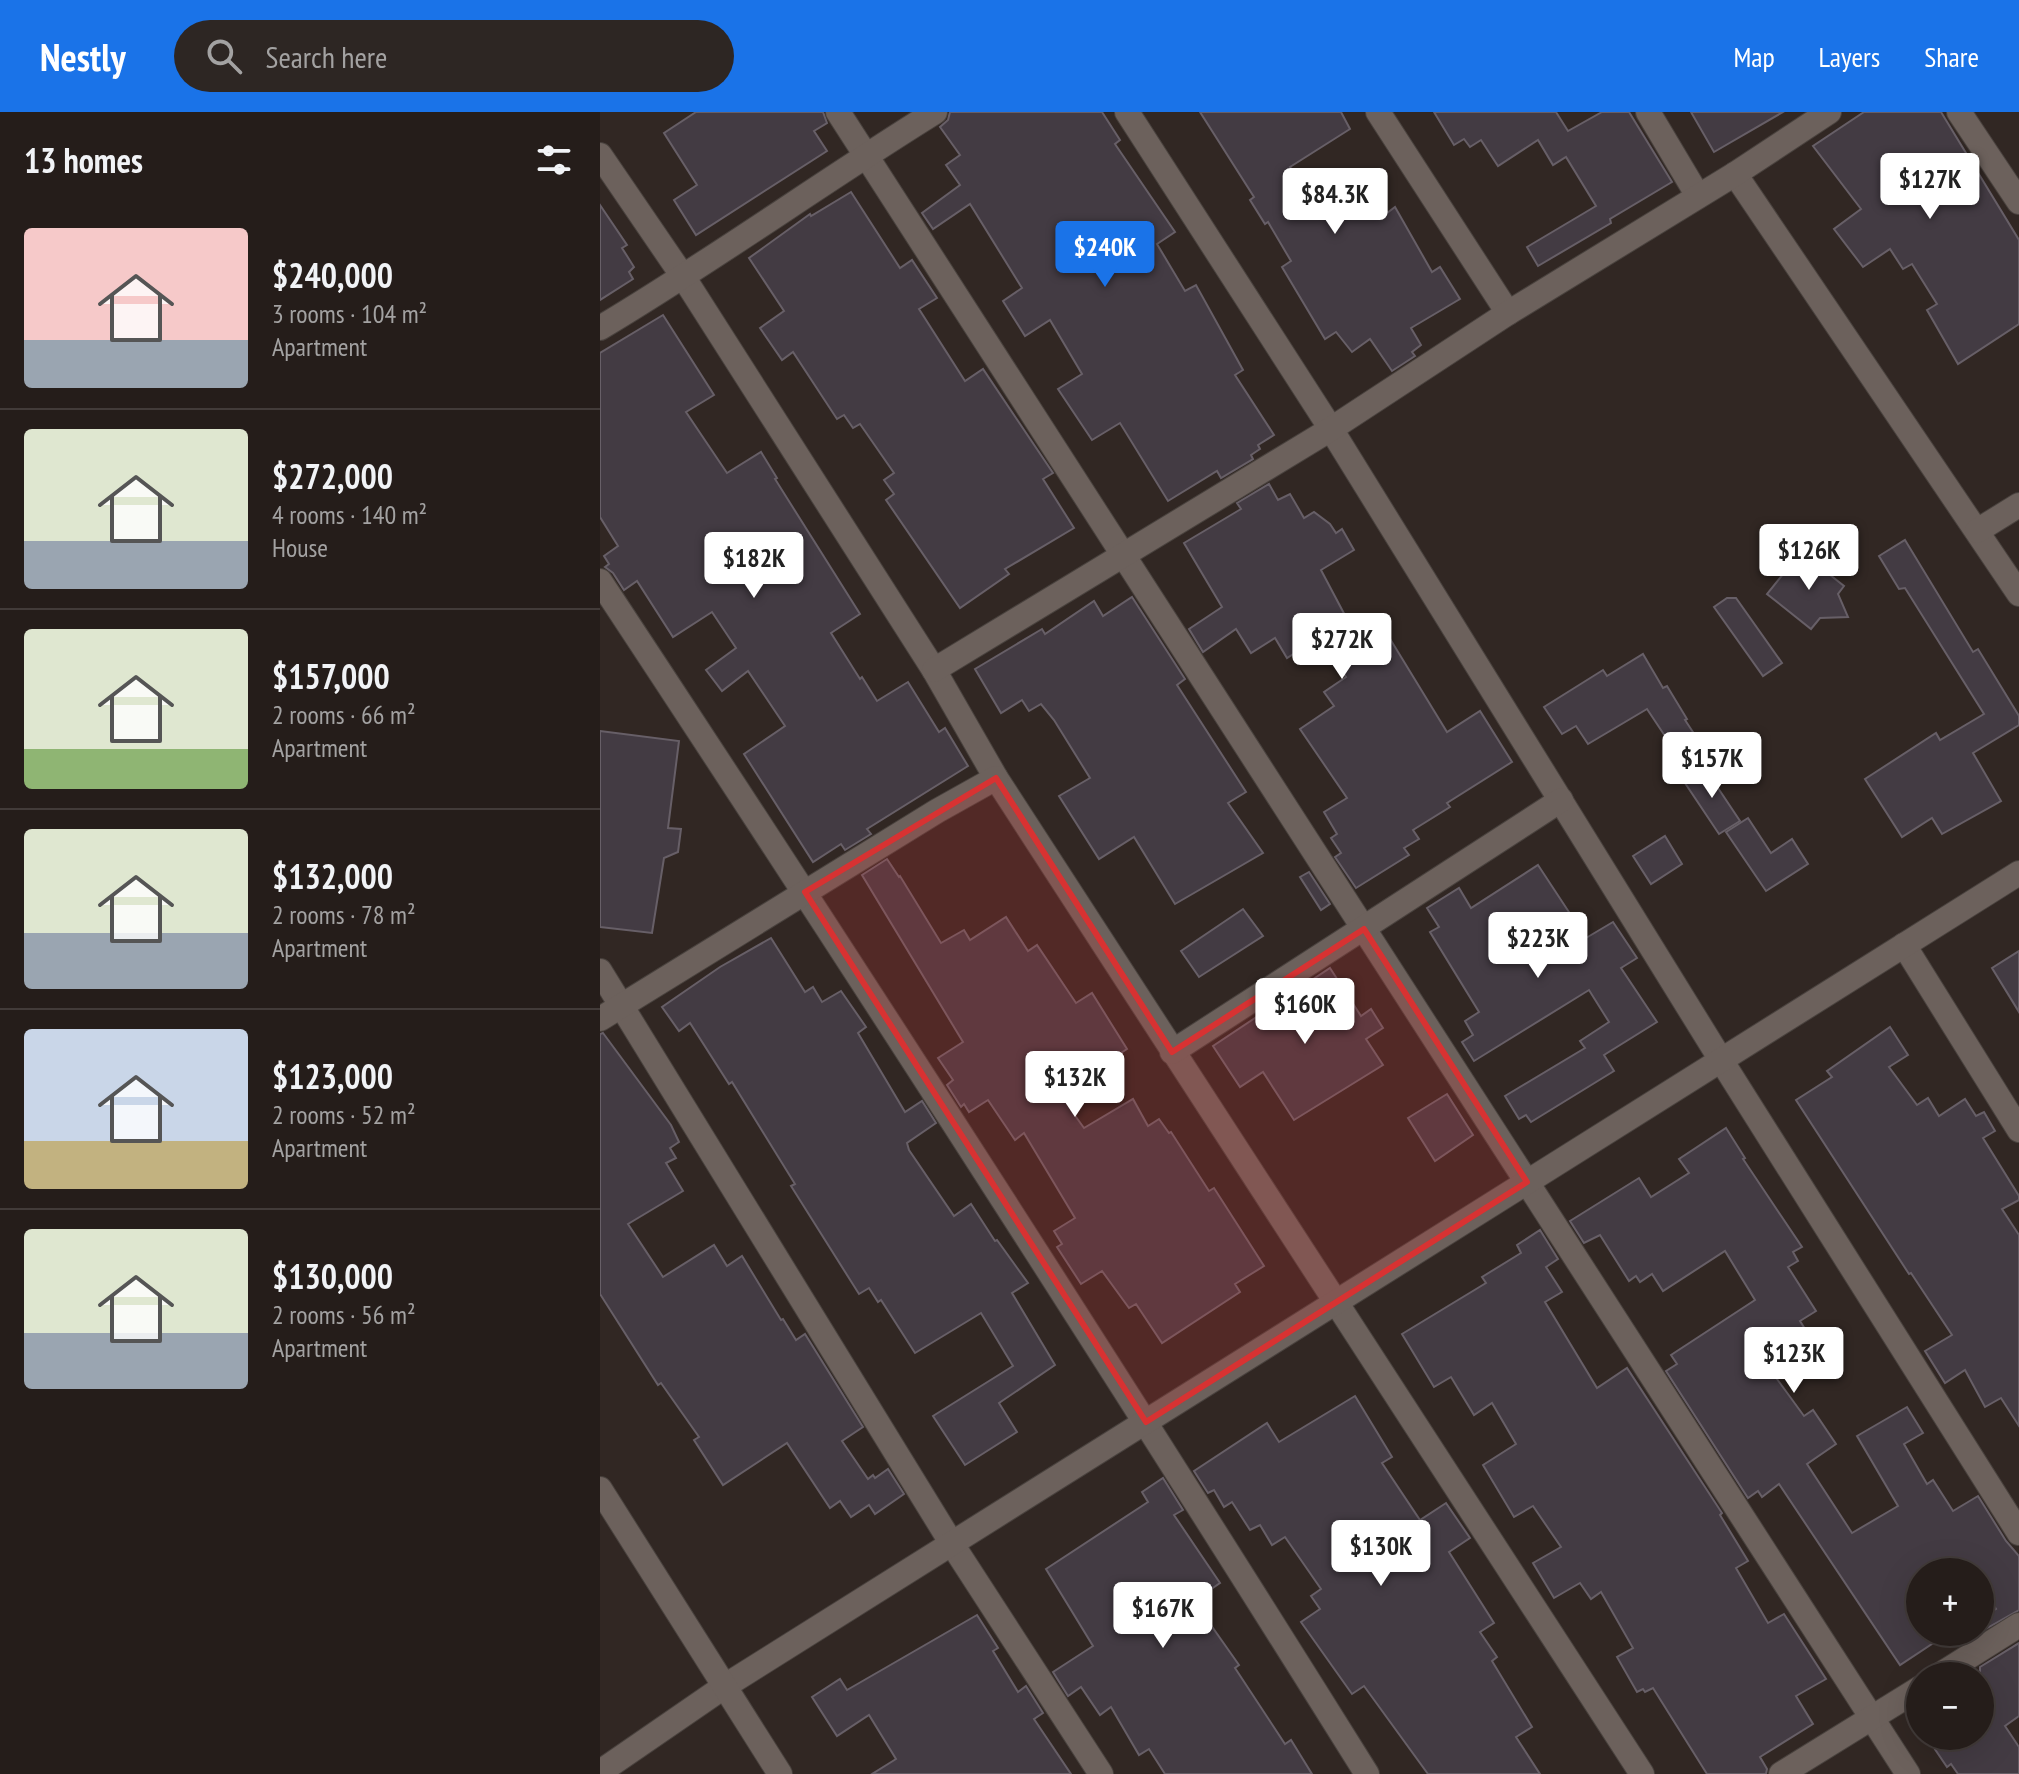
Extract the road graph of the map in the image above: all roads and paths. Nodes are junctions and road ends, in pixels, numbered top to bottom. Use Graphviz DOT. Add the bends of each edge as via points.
graph roads {
  1 [pos="838,112"];
  2 [pos="935,112"];
  3 [pos="1127,112"];
  4 [pos="1378,112"];
  5 [pos="1648,112"];
  6 [pos="1829,112"];
  7 [pos="1959,112"];
  8 [pos="600,155"];
  9 [pos="866,155"];
  10 [pos="1735,174"];
  11 [pos="1698,196"];
  12 [pos="2019,202"];
  13 [pos="684,278"];
  14 [pos="1508,313"];
  15 [pos="600,328"];
  16 [pos="1331,429"];
  17 [pos="2019,505"];
  18 [pos="1977,531"];
  19 [pos="1123,555"];
  20 [pos="600,581"];
  21 [pos="2019,594"];
  22 [pos="934,670"];
  23 [pos="996,778"];
  24 [pos="1561,800"];
  25 [pos="2019,873"];
  26 [pos="805,892"];
  27 [pos="1364,929"];
  28 [pos="1904,945"];
  29 [pos="600,971"];
  30 [pos="622,1005"];
  31 [pos="600,1019"];
  32 [pos="1172,1052"];
  33 [pos="1721,1060"];
  34 [pos="2019,1130"];
  35 [pos="1527,1182"];
  36 [pos="1337,1302"];
  37 [pos="1146,1422"];
  38 [pos="600,1489"];
  39 [pos="2019,1533"];
  40 [pos="952,1544"];
  41 [pos="2019,1625"];
  42 [pos="1960,1662"];
  43 [pos="725,1686"];
  44 [pos="1906,1697"];
  45 [pos="1872,1718"];
  46 [pos="600,1772"];
  47 [pos="780,1774"];
  48 [pos="1101,1774"];
  49 [pos="1367,1774"];
  50 [pos="1642,1774"];
  51 [pos="1781,1774"];
  52 [pos="1908,1774"];
  1 -- 9 [label="street"];
  2 -- 9 [label="street"];
  3 -- 16 [label="street"];
  4 -- 14 [label="street"];
  5 -- 11 [label="street"];
  6 -- 10 [label="street"];
  7 -- 12 [label="street"];
  8 -- 13 [label="street"];
  9 -- 13 [label="street"];
  9 -- 19 [label="street"];
  10 -- 11 [label="street"];
  10 -- 18 [label="street"];
  11 -- 14 [label="street"];
  13 -- 15 [label="street"];
  13 -- 22 [label="street"];
  14 -- 16 [label="street"];
  16 -- 19 [label="street"];
  16 -- 24 [label="street"];
  17 -- 18 [label="street"];
  18 -- 21 [label="street"];
  19 -- 22 [label="street"];
  19 -- 27 [label="street"];
  20 -- 26 [label="street"];
  22 -- 23 [label="street"];
  23 -- 26 [label="street"];
  23 -- 32 [label="street"];
  24 -- 27 [label="street"];
  24 -- 33 [label="street"];
  25 -- 28 [label="street"];
  26 -- 30 [label="street"];
  26 -- 37 [label="street"];
  27 -- 32 [label="street"];
  27 -- 35 [label="street"];
  28 -- 33 [label="street"];
  28 -- 34 [label="street"];
  29 -- 30 [label="street"];
  30 -- 31 [label="street"];
  30 -- 40 [label="street"];
  32 -- 36 [label="street"];
  33 -- 35 [label="street"];
  33 -- 39 [label="street"];
  35 -- 36 [label="street"];
  35 -- 45 [label="street"];
  36 -- 37 [label="street"];
  36 -- 50 [label="street"];
  37 -- 40 [label="street"];
  37 -- 49 [label="street"];
  38 -- 43 [label="street"];
  40 -- 43 [label="street"];
  40 -- 48 [label="street"];
  41 -- 42 [label="street"];
  43 -- 46 [label="street"];
  43 -- 47 [label="street"];
  44 -- 45 [label="street"];
  45 -- 51 [label="street"];
  45 -- 52 [label="street"];
}
